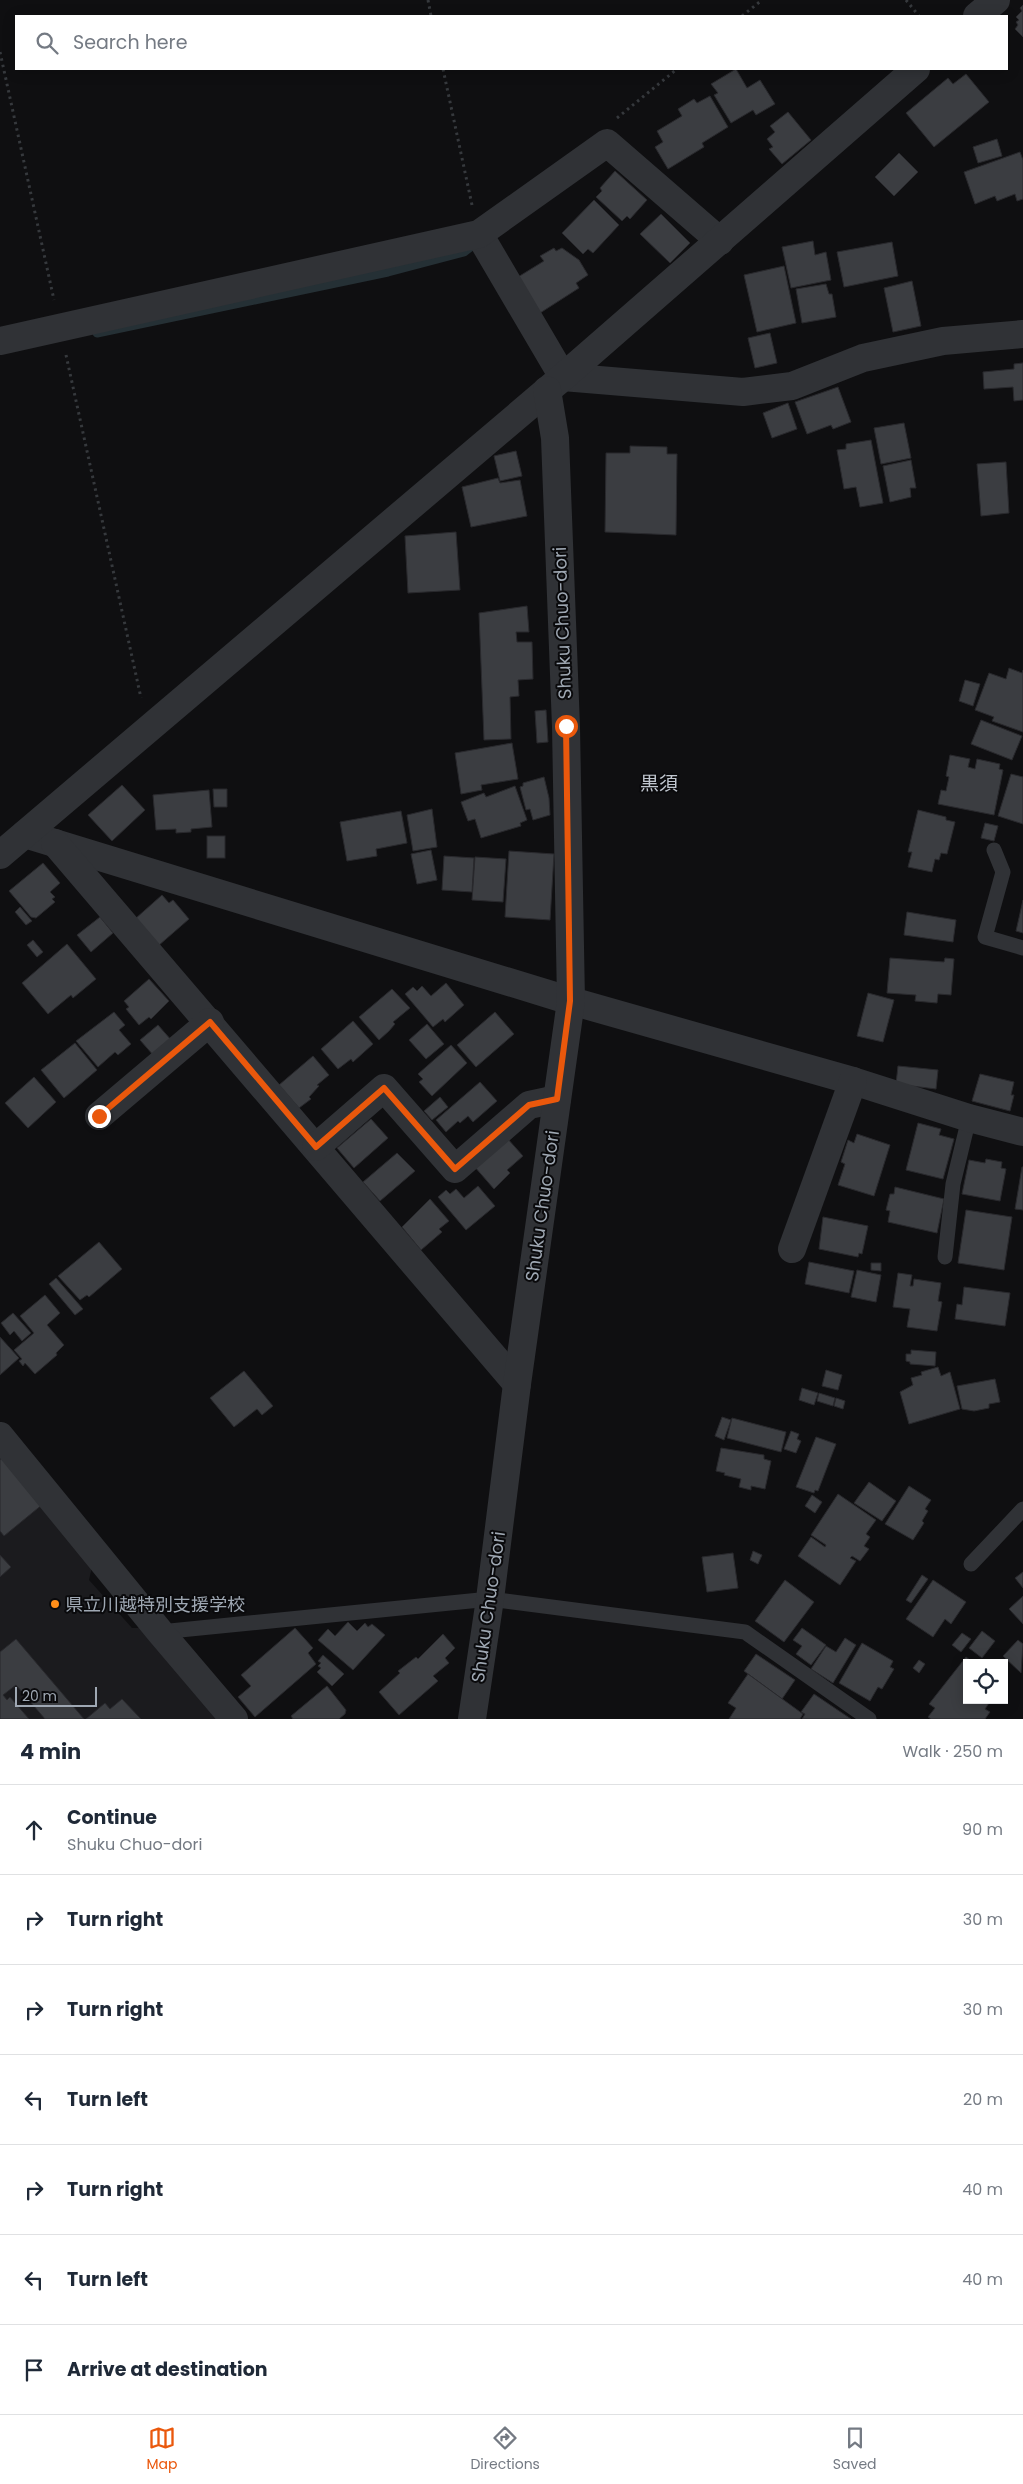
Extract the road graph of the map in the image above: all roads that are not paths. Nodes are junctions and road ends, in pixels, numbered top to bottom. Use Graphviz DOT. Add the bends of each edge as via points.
graph roads {
  1 [pos="996,0"];
  2 [pos="978,15"];
  3 [pos="915,70"];
  4 [pos="479,234"];
  5 [pos="720,241"];
  6 [pos="1023,334"];
  7 [pos="0,341"];
  8 [pos="555,384"];
  9 [pos="25,834"];
  10 [pos="56,842"];
  11 [pos="994,850"];
  12 [pos="0,854"];
  13 [pos="1023,948"];
  14 [pos="570,1001"];
  15 [pos="210,1022"];
  16 [pos="853,1081"];
  17 [pos="557,1099"];
  18 [pos="99,1116"];
  19 [pos="969,1118"];
  20 [pos="1023,1132"];
  21 [pos="316,1147"];
  22 [pos="792,1249"];
  23 [pos="946,1257"];
  24 [pos="517,1384"];
  25 [pos="1,1439"];
  26 [pos="1023,1509"];
  27 [pos="971,1564"];
  28 [pos="490,1600"];
  29 [pos="160,1632"];
  30 [pos="234,1719"];
  31 [pos="472,1719"];
  32 [pos="869,1719"];
  1 -- 2 [label="street"];
  3 -- 5 [label="street"];
  4 -- 5 [label="street" via="607,143"];
  4 -- 7 [label="street"];
  4 -- 8 [label="street, Shuku Chuo-dori"];
  5 -- 8 [label="street"];
  6 -- 8 [label="street" via="943,341 864,358 792,386 744,392"];
  8 -- 9 [label="street"];
  8 -- 14 [label="street, Shuku Chuo-dori" via="566,726"];
  9 -- 10 [label="street"];
  9 -- 12 [label="street"];
  10 -- 14 [label="street"];
  10 -- 15 [label="street"];
  11 -- 13 [label="lane" via="1004,872 985,937"];
  14 -- 16 [label="street"];
  14 -- 17 [label="street, Shuku Chuo-dori"];
  15 -- 18 [label="street"];
  15 -- 21 [label="street"];
  16 -- 19 [label="street"];
  16 -- 22 [label="street"];
  17 -- 21 [label="street" via="529,1105 455,1169 384,1088"];
  17 -- 24 [label="street, Shuku Chuo-dori"];
  19 -- 20 [label="street"];
  19 -- 23 [label="lane" via="954,1184"];
  21 -- 24 [label="street"];
  24 -- 28 [label="street, Shuku Chuo-dori"];
  25 -- 29 [label="street"];
  26 -- 27 [label="lane"];
  28 -- 29 [label="lane"];
  28 -- 31 [label="street, Shuku Chuo-dori"];
  28 -- 32 [label="lane" via="745,1632"];
  29 -- 30 [label="street"];
}
